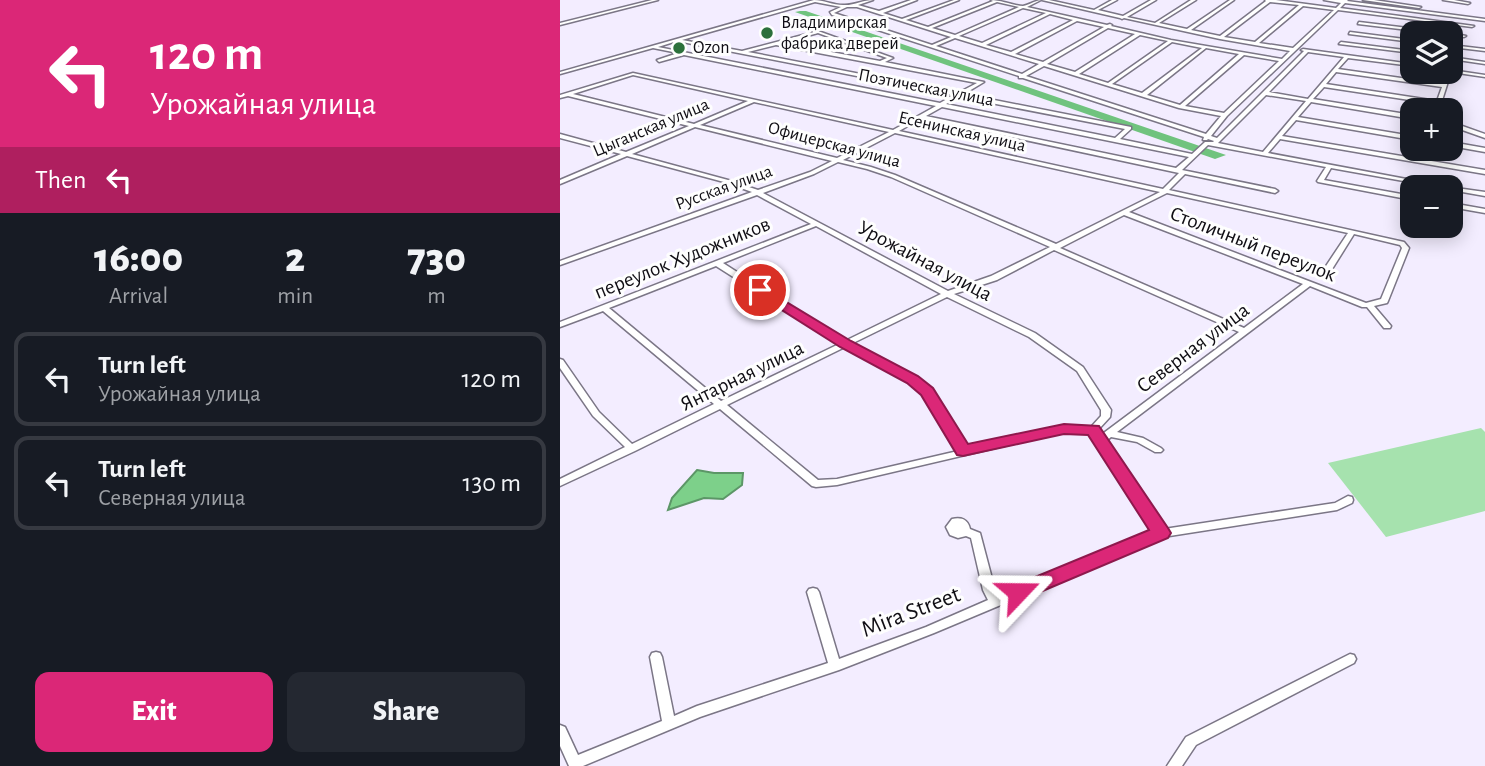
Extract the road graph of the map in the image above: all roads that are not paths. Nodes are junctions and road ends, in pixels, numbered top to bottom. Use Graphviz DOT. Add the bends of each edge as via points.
graph roads {
  1 [pos="656,0"];
  2 [pos="817,0"];
  3 [pos="871,0"];
  4 [pos="915,0"];
  5 [pos="957,0"];
  6 [pos="995,0"];
  7 [pos="1042,0"];
  8 [pos="1078,0"];
  9 [pos="1115,0"];
  10 [pos="1154,0"];
  11 [pos="1194,0"];
  12 [pos="1232,0"];
  13 [pos="1268,0"];
  14 [pos="1326,0"];
  15 [pos="1365,0"];
  16 [pos="1445,0"];
  17 [pos="1344,1"];
  18 [pos="1468,3"];
  19 [pos="1067,5"];
  20 [pos="1302,5"];
  21 [pos="844,6"];
  22 [pos="850,6"];
  23 [pos="1023,7"];
  24 [pos="1335,10"];
  25 [pos="1094,11"];
  26 [pos="878,13"];
  27 [pos="1050,13"];
  28 [pos="1367,14"];
  29 [pos="1481,14"];
  30 [pos="1124,17"];
  31 [pos="1077,19"];
  32 [pos="902,20"];
  33 [pos="1485,20"];
  34 [pos="1359,23"];
  35 [pos="560,24"];
  36 [pos="1155,24"];
  37 [pos="1108,26"];
  38 [pos="1472,26"];
  39 [pos="928,28"];
  40 [pos="1400,28"];
  41 [pos="1187,31"];
  42 [pos="1140,33"];
  43 [pos="1350,33"];
  44 [pos="955,37"];
  45 [pos="1220,37"];
  46 [pos="1400,39"];
  47 [pos="677,40"];
  48 [pos="1171,40"];
  49 [pos="775,43"];
  50 [pos="1341,43"];
  51 [pos="1255,44"];
  52 [pos="982,45"];
  53 [pos="653,47"];
  54 [pos="931,47"];
  55 [pos="1205,47"];
  56 [pos="1463,47"];
  57 [pos="1294,50"];
  58 [pos="1400,50"];
  59 [pos="1485,50"];
  60 [pos="1307,51"];
  61 [pos="684,52"];
  62 [pos="742,53"];
  63 [pos="1011,54"];
  64 [pos="1242,54"];
  65 [pos="1331,54"];
  66 [pos="1347,56"];
  67 [pos="1463,59"];
  68 [pos="1281,60"];
  69 [pos="659,61"];
  70 [pos="1485,62"];
  71 [pos="880,63"];
  72 [pos="1400,63"];
  73 [pos="1043,64"];
  74 [pos="1335,70"];
  75 [pos="560,73"];
  76 [pos="1463,73"];
  77 [pos="1076,74"];
  78 [pos="1485,76"];
  79 [pos="1021,77"];
  80 [pos="1109,84"];
  81 [pos="1323,85"];
  82 [pos="1445,86"];
  83 [pos="1264,93"];
  84 [pos="568,94"];
  85 [pos="959,95"];
  86 [pos="1143,95"];
  87 [pos="560,97"];
  88 [pos="1408,98"];
  89 [pos="1441,98"];
  90 [pos="753,100"];
  91 [pos="1309,100"];
  92 [pos="941,105"];
  93 [pos="1181,107"];
  94 [pos="1226,115"];
  95 [pos="1400,115"];
  96 [pos="920,116"];
  97 [pos="1294,118"];
  98 [pos="694,125"];
  99 [pos="1463,128"];
  100 [pos="894,131"];
  101 [pos="560,136"];
  102 [pos="1279,136"];
  103 [pos="1400,136"];
  104 [pos="1485,136"];
  105 [pos="1116,140"];
  106 [pos="1211,141"];
  107 [pos="1463,146"];
  108 [pos="1485,150"];
  109 [pos="625,154"];
  110 [pos="1264,154"];
  111 [pos="1194,156"];
  112 [pos="836,161"];
  113 [pos="1329,166"];
  114 [pos="1181,171"];
  115 [pos="1485,172"];
  116 [pos="1400,179"];
  117 [pos="560,182"];
  118 [pos="1463,190"];
  119 [pos="1165,191"];
  120 [pos="1275,191"];
  121 [pos="759,194"];
  122 [pos="1485,194"];
  123 [pos="1400,196"];
  124 [pos="1463,207"];
  125 [pos="1485,211"];
  126 [pos="1125,213"];
  127 [pos="816,224"];
  128 [pos="1352,232"];
  129 [pos="1056,248"];
  130 [pos="560,262"];
  131 [pos="717,263"];
  132 [pos="1326,272"];
  133 [pos="1308,284"];
  134 [pos="947,294"];
  135 [pos="1369,305"];
  136 [pos="604,308"];
  137 [pos="560,325"];
  138 [pos="1387,326"];
  139 [pos="1244,331"];
  140 [pos="845,344"];
  141 [pos="560,362"];
  142 [pos="723,405"];
  143 [pos="1093,430"];
  144 [pos="1110,434"];
  145 [pos="1100,441"];
  146 [pos="632,449"];
  147 [pos="1158,450"];
  148 [pos="963,451"];
  149 [pos="560,483"];
  150 [pos="1348,500"];
  151 [pos="965,531"];
  152 [pos="1161,533"];
  153 [pos="813,592"];
  154 [pos="995,602"];
  155 [pos="656,657"];
  156 [pos="1350,659"];
  157 [pos="835,666"];
  158 [pos="669,723"];
  159 [pos="560,731"];
  160 [pos="571,761"];
  161 [pos="1174,766"];
  1 -- 35 [label="street"];
  2 -- 21 [label="street"];
  2 -- 47 [label="street"];
  3 -- 22 [label="street"];
  4 -- 26 [label="street"];
  5 -- 32 [label="street"];
  6 -- 23 [label="street"];
  6 -- 39 [label="street"];
  7 -- 19 [label="street"];
  7 -- 23 [label="street"];
  8 -- 19 [label="street"];
  9 -- 25 [label="street"];
  10 -- 30 [label="street"];
  11 -- 36 [label="street"];
  12 -- 41 [label="street"];
  13 -- 20 [label="street"];
  13 -- 45 [label="street"];
  14 -- 17 [label="street"];
  15 -- 29 [label="street"];
  16 -- 18 [label="street"];
  17 -- 24 [label="street"];
  17 -- 33 [label="street"];
  19 -- 25 [label="street"];
  20 -- 24 [label="street"];
  20 -- 51 [label="street"];
  21 -- 22 [label="street"];
  21 -- 54 [label="street" via="831,13"];
  22 -- 26 [label="street"];
  23 -- 27 [label="street"];
  23 -- 44 [label="street"];
  24 -- 28 [label="street"];
  24 -- 57 [label="street"];
  25 -- 30 [label="street"];
  26 -- 32 [label="street"];
  27 -- 31 [label="street"];
  27 -- 52 [label="street"];
  28 -- 34 [label="street"];
  28 -- 38 [label="street"];
  30 -- 36 [label="street"];
  30 -- 37 [label="street"];
  31 -- 37 [label="street"];
  31 -- 63 [label="street"];
  32 -- 39 [label="street"];
  34 -- 40 [label="street"];
  34 -- 43 [label="street"];
  36 -- 41 [label="street"];
  37 -- 42 [label="street"];
  37 -- 73 [label="street"];
  39 -- 44 [label="street"];
  41 -- 45 [label="street"];
  42 -- 48 [label="street"];
  42 -- 77 [label="street"];
  43 -- 46 [label="street"];
  43 -- 50 [label="street"];
  44 -- 52 [label="street"];
  44 -- 54 [label="street"];
  45 -- 51 [label="street"];
  47 -- 53 [label="street"];
  47 -- 62 [label="street"];
  48 -- 55 [label="street"];
  48 -- 80 [label="street"];
  49 -- 62 [label="street"];
  49 -- 71 [label="street"];
  49 -- 71 [label="street" via="820,32 891,58"];
  50 -- 58 [label="street"];
  50 -- 65 [label="street"];
  51 -- 57 [label="street"];
  52 -- 63 [label="street"];
  53 -- 61 [label="street, Поэтическая улица"];
  53 -- 75 [label="street"];
  54 -- 79 [label="street"];
  55 -- 64 [label="street"];
  55 -- 86 [label="street"];
  56 -- 59 [label="street"];
  57 -- 60 [label="street"];
  57 -- 68 [label="street"];
  60 -- 65 [label="street"];
  60 -- 83 [label="street"];
  61 -- 69 [label="street"];
  61 -- 92 [label="street, Поэтическая улица"];
  62 -- 85 [label="street"];
  63 -- 73 [label="street"];
  64 -- 68 [label="street"];
  64 -- 93 [label="street"];
  65 -- 66 [label="street"];
  66 -- 72 [label="street"];
  66 -- 74 [label="street"];
  67 -- 70 [label="street"];
  68 -- 94 [label="street"];
  71 -- 85 [label="street, Русская улица" via="982,82"];
  73 -- 77 [label="street"];
  73 -- 79 [label="street"];
  74 -- 81 [label="street"];
  74 -- 82 [label="street"];
  76 -- 78 [label="street"];
  77 -- 80 [label="street"];
  79 -- 106 [label="street"];
  80 -- 86 [label="street"];
  81 -- 88 [label="street"];
  81 -- 91 [label="street"];
  82 -- 89 [label="street"];
  83 -- 91 [label="street"];
  83 -- 106 [label="street"];
  84 -- 87 [label="street, Есенинская улица"];
  84 -- 90 [label="street, Есенинская улица" via="633,74"];
  84 -- 98 [label="street, Офицерская улица"];
  85 -- 92 [label="street, Русская улица"];
  85 -- 105 [label="street" via="1129,128"];
  86 -- 93 [label="street"];
  90 -- 98 [label="street, Цыганская улица"];
  90 -- 100 [label="street, Есенинская улица"];
  91 -- 95 [label="street"];
  91 -- 97 [label="street"];
  92 -- 96 [label="street, Русская улица"];
  92 -- 105 [label="street, Поэтическая улица"];
  93 -- 94 [label="street"];
  94 -- 106 [label="street"];
  96 -- 100 [label="street, Русская улица"];
  96 -- 114 [label="street"];
  97 -- 102 [label="street"];
  97 -- 103 [label="street"];
  98 -- 109 [label="street, Цыганская улица"];
  98 -- 112 [label="street, Офицерская улица"];
  99 -- 104 [label="street"];
  100 -- 112 [label="street, Русская улица"];
  100 -- 119 [label="street, Есенинская улица"];
  101 -- 109 [label="street, Урожайная улица"];
  102 -- 110 [label="street"];
  102 -- 115 [label="street"];
  105 -- 111 [label="street, Поэтическая улица"];
  106 -- 110 [label="street"];
  106 -- 111 [label="street, Янтарная улица"];
  107 -- 108 [label="street"];
  109 -- 117 [label="street, Цыганская улица"];
  109 -- 121 [label="street, Урожайная улица"];
  110 -- 113 [label="street"];
  111 -- 114 [label="street, Янтарная улица"];
  112 -- 121 [label="street, Русская улица"];
  112 -- 129 [label="street, Офицерская улица" via="893,176"];
  113 -- 116 [label="street"];
  113 -- 123 [label="street" via="1320,181"];
  114 -- 119 [label="street, Янтарная улица"];
  114 -- 120 [label="street"];
  118 -- 122 [label="street"];
  119 -- 126 [label="street, Янтарная улица"];
  119 -- 128 [label="street, Есенинская улица"];
  121 -- 127 [label="street, Урожайная улица"];
  121 -- 130 [label="street, Русская улица"];
  124 -- 125 [label="street"];
  126 -- 129 [label="street, Янтарная улица"];
  126 -- 133 [label="street, Столичный переулок"];
  127 -- 131 [label="street, переулок Художников"];
  127 -- 134 [label="street, Урожайная улица"];
  128 -- 132 [label="street"];
  128 -- 135 [label="street, Есенинская улица" via="1405,245 1384,301"];
  129 -- 134 [label="street, Янтарная улица"];
  129 -- 139 [label="street, Офицерская улица"];
  131 -- 136 [label="street, переулок Художников"];
  131 -- 140 [label="street"];
  133 -- 135 [label="street, Столичный переулок"];
  133 -- 139 [label="street, Северная улица"];
  134 -- 140 [label="street, Янтарная улица"];
  134 -- 143 [label="street, Урожайная улица" via="1032,335 1080,369 1106,410"];
  135 -- 138 [label="street"];
  136 -- 137 [label="street, переулок Художников"];
  136 -- 142 [label="street"];
  139 -- 144 [label="street, Северная улица"];
  140 -- 142 [label="street, Янтарная улица"];
  140 -- 148 [label="street" via="928,392"];
  141 -- 146 [label="street" via="596,414"];
  142 -- 146 [label="street, Янтарная улица"];
  142 -- 148 [label="street" via="817,484"];
  143 -- 145 [label="street"];
  143 -- 148 [label="street" via="1064,429"];
  144 -- 145 [label="street, Северная улица"];
  144 -- 147 [label="street" via="1140,440"];
  145 -- 152 [label="street"];
  146 -- 149 [label="street, Янтарная улица"];
  150 -- 152 [label="street, Mira Street" via="1337,506"];
  151 -- 154 [label="street" via="976,536"];
  152 -- 154 [label="street, Mira Street"];
  153 -- 157 [label="street"];
  154 -- 157 [label="street, Mira Street"];
  155 -- 158 [label="street"];
  156 -- 161 [label="street" via="1191,741"];
  157 -- 158 [label="street, Mira Street"];
  158 -- 160 [label="street, Mira Street"];
  159 -- 160 [label="street"];
}
